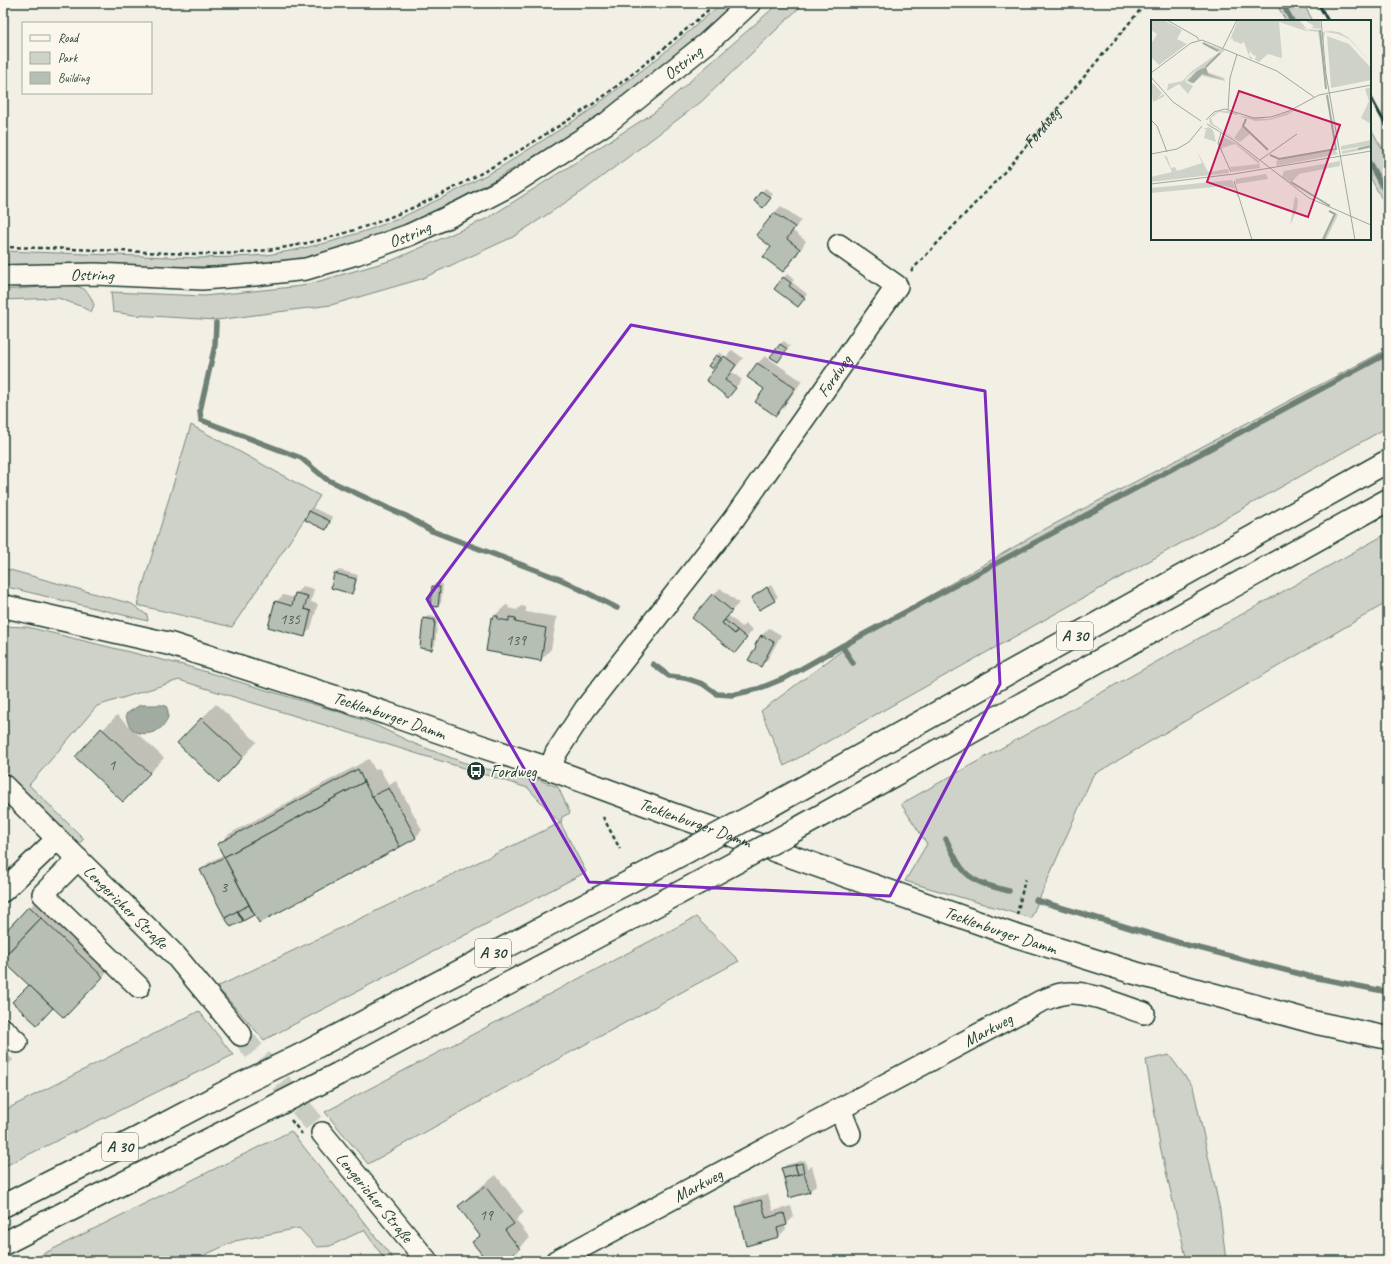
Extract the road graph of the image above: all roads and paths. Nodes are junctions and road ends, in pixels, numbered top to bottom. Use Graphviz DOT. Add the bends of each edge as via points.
graph roads {
  1 [pos="716,3"];
  2 [pos="750,3"];
  3 [pos="1146,3"];
  4 [pos="839,245"];
  5 [pos="3,247"];
  6 [pos="3,276"];
  7 [pos="896,286"];
  8 [pos="1388,461"];
  9 [pos="1388,500"];
  10 [pos="3,606"];
  11 [pos="550,769"];
  12 [pos="3,785"];
  13 [pos="603,816"];
  14 [pos="57,839"];
  15 [pos="620,849"];
  16 [pos="78,859"];
  17 [pos="1025,880"];
  18 [pos="3,891"];
  19 [pos="1013,935"];
  20 [pos="139,987"];
  21 [pos="1144,1013"];
  22 [pos="241,1035"];
  23 [pos="1388,1038"];
  24 [pos="840,1109"];
  25 [pos="322,1133"];
  26 [pos="850,1134"];
  27 [pos="3,1206"];
  28 [pos="3,1244"];
  29 [pos="427,1261"];
  30 [pos="556,1261"];
  1 -- 5 [label="path" via="612,90 541,137 432,199 394,216 336,236 303,244 226,254"];
  2 -- 6 [label="street, Ostring" via="707,43 607,123 511,185 409,235 306,268 254,275 202,278 96,274"];
  3 -- 7 [label="path, Fordweg" via="1000,176"];
  4 -- 7 [label="street"];
  7 -- 11 [label="street, Fordweg" via="733,520 585,709 556,753"];
  8 -- 27 [label="main road, A 30, bridge" via="686,852 301,1055"];
  9 -- 28 [label="main road, A 30, bridge" via="696,884 338,1074"];
  10 -- 11 [label="main road, Tecklenburger Damm" via="170,644"];
  11 -- 19 [label="main road, Tecklenburger Damm"];
  12 -- 14 [label="street, Lengericher Straße"];
  13 -- 15 [label="path"];
  14 -- 16 [label="street, Lengericher Straße"];
  14 -- 18 [label="street"];
  16 -- 20 [label="street" via="42,894"];
  16 -- 22 [label="street, Lengericher Straße" via="175,955"];
  17 -- 19 [label="path"];
  19 -- 23 [label="main road, Tecklenburger Damm" via="1136,973 1317,1023"];
  21 -- 24 [label="street, Markweg" via="1089,995 1062,994 1042,1001"];
  24 -- 26 [label="street"];
  24 -- 30 [label="street, Markweg"];
  25 -- 29 [label="street, Lengericher Straße"];
}
